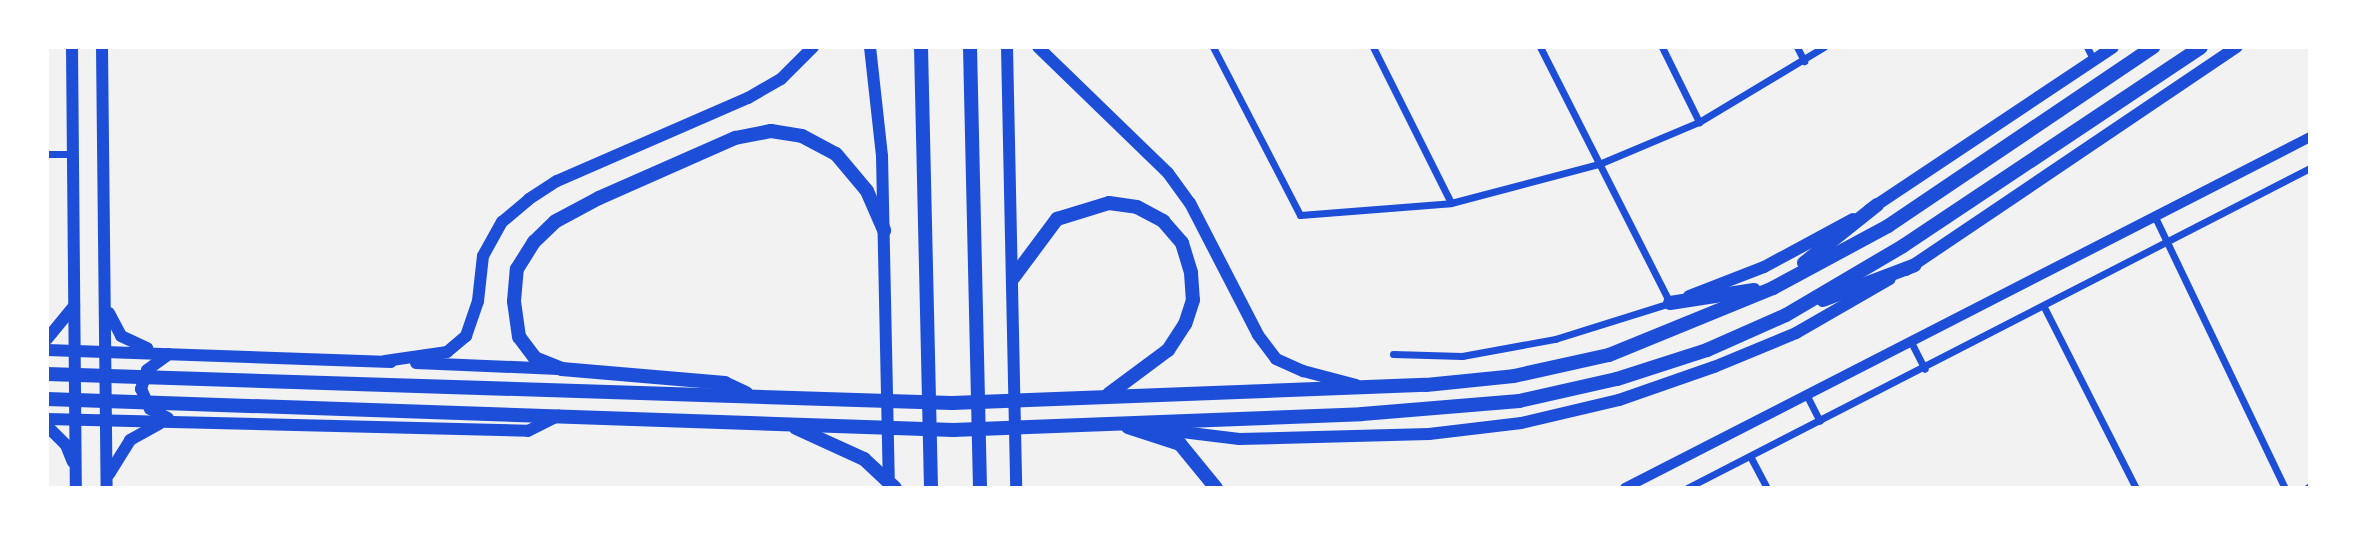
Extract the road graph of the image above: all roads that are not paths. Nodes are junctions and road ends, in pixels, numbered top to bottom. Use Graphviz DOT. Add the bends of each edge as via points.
graph roads {
  1 [pos="72,47"];
  2 [pos="102,47"];
  3 [pos="813,47"];
  4 [pos="870,47"];
  5 [pos="921,47"];
  6 [pos="970,47"];
  7 [pos="1007,47"];
  8 [pos="1038,47"];
  9 [pos="1213,47"];
  10 [pos="1373,47"];
  11 [pos="1540,47"];
  12 [pos="1662,47"];
  13 [pos="1797,47"];
  14 [pos="1824,47"];
  15 [pos="2087,47"];
  16 [pos="2113,47"];
  17 [pos="2153,47"];
  18 [pos="2201,47"];
  19 [pos="2237,47"];
  20 [pos="1804,61"];
  21 [pos="2094,61"];
  22 [pos="1699,122"];
  23 [pos="2310,136"];
  24 [pos="47,154"];
  25 [pos="72,154"];
  26 [pos="1599,164"];
  27 [pos="2310,168"];
  28 [pos="1451,204"];
  29 [pos="1877,205"];
  30 [pos="2154,215"];
  31 [pos="884,230"];
  32 [pos="2165,240"];
  33 [pos="1915,265"];
  34 [pos="1013,278"];
  35 [pos="1773,288"];
  36 [pos="104,292"];
  37 [pos="1670,303"];
  38 [pos="74,306"];
  39 [pos="2044,307"];
  40 [pos="1786,315"];
  41 [pos="47,339"];
  42 [pos="1911,342"];
  43 [pos="47,350"];
  44 [pos="75,350"];
  45 [pos="105,352"];
  46 [pos="171,353"];
  47 [pos="1393,354"];
  48 [pos="385,361"];
  49 [pos="562,369"];
  50 [pos="1925,369"];
  51 [pos="47,374"];
  52 [pos="1360,386"];
  53 [pos="1806,394"];
  54 [pos="1108,395"];
  55 [pos="751,396"];
  56 [pos="47,400"];
  57 [pos="559,416"];
  58 [pos="47,419"];
  59 [pos="75,420"];
  60 [pos="106,420"];
  61 [pos="174,421"];
  62 [pos="1820,421"];
  63 [pos="785,423"];
  64 [pos="1106,423"];
  65 [pos="47,426"];
  66 [pos="1750,456"];
  67 [pos="76,473"];
  68 [pos="76,488"];
  69 [pos="107,488"];
  70 [pos="889,488"];
  71 [pos="895,488"];
  72 [pos="931,488"];
  73 [pos="980,488"];
  74 [pos="1016,488"];
  75 [pos="1216,488"];
  76 [pos="1625,488"];
  77 [pos="1687,488"];
  78 [pos="1768,488"];
  79 [pos="2136,488"];
  80 [pos="2285,488"];
  1 -- 25 [label="main road"];
  2 -- 36 [label="main road"];
  3 -- 48 [label="main road" via="781,79 748,98 557,181 528,199 502,222 483,256 478,301 466,336 447,352"];
  4 -- 31 [label="main road" via="882,156"];
  5 -- 72 [label="highway"];
  6 -- 73 [label="highway"];
  7 -- 34 [label="main road"];
  8 -- 52 [label="main road" via="1168,173 1191,202 1258,335 1276,359 1303,372"];
  9 -- 28 [label="street" via="1300,215"];
  10 -- 28 [label="street"];
  11 -- 26 [label="street"];
  12 -- 22 [label="street"];
  13 -- 20 [label="street"];
  14 -- 20 [label="street"];
  15 -- 21 [label="street"];
  16 -- 21 [label="main road"];
  17 -- 35 [label="highway" via="1888,226"];
  18 -- 40 [label="highway" via="1903,246"];
  19 -- 33 [label="main road"];
  20 -- 22 [label="street"];
  21 -- 29 [label="main road"];
  22 -- 26 [label="street"];
  23 -- 30 [label="street"];
  24 -- 25 [label="street"];
  25 -- 38 [label="main road"];
  26 -- 28 [label="street"];
  26 -- 37 [label="street"];
  27 -- 32 [label="street"];
  29 -- 35 [label="highway"];
  29 -- 37 [label="main road" via="1764,267"];
  30 -- 32 [label="street"];
  30 -- 42 [label="street"];
  31 -- 49 [label="highway" via="867,191 836,154 802,135 771,131 735,138 599,198 556,221 534,242 517,269 514,300 519,337 535,358"];
  31 -- 70 [label="main road"];
  32 -- 39 [label="street"];
  32 -- 80 [label="street"];
  33 -- 40 [label="highway"];
  33 -- 64 [label="main road" via="1796,333 1714,367 1619,400 1521,423 1429,434 1240,439"];
  34 -- 54 [label="highway" via="1057,219 1109,203 1137,207 1163,221 1182,243 1193,300 1185,324 1168,350"];
  34 -- 74 [label="main road"];
  35 -- 37 [label="highway"];
  35 -- 52 [label="highway" via="1609,355 1514,376"];
  36 -- 45 [label="main road"];
  36 -- 46 [label="main road" via="111,323 121,336 133,345"];
  37 -- 47 [label="street" via="1555,339 1462,356"];
  38 -- 41 [label="main road"];
  38 -- 44 [label="main road"];
  39 -- 50 [label="street"];
  39 -- 79 [label="street"];
  40 -- 64 [label="highway" via="1707,350 1616,379 1519,401 1362,414"];
  42 -- 50 [label="street"];
  42 -- 53 [label="street"];
  43 -- 44 [label="main road"];
  44 -- 45 [label="main road"];
  44 -- 59 [label="main road"];
  45 -- 46 [label="main road"];
  45 -- 60 [label="main road"];
  46 -- 48 [label="main road"];
  46 -- 61 [label="main road" via="147,370 141,389 150,409"];
  48 -- 49 [label="main road"];
  49 -- 55 [label="highway" via="725,383"];
  50 -- 62 [label="street"];
  51 -- 55 [label="highway"];
  52 -- 54 [label="highway"];
  53 -- 62 [label="street"];
  53 -- 76 [label="street"];
  54 -- 55 [label="highway" via="952,403"];
  56 -- 57 [label="highway"];
  57 -- 61 [label="main road" via="528,431"];
  57 -- 63 [label="highway"];
  58 -- 59 [label="main road"];
  59 -- 60 [label="main road"];
  59 -- 67 [label="main road"];
  60 -- 61 [label="main road"];
  60 -- 69 [label="main road"];
  61 -- 69 [label="main road" via="154,425 130,440 113,465"];
  62 -- 66 [label="street"];
  63 -- 64 [label="highway" via="953,430"];
  63 -- 71 [label="highway" via="864,459"];
  64 -- 75 [label="highway" via="1180,444"];
  65 -- 67 [label="main road" via="66,445"];
  66 -- 77 [label="street"];
  66 -- 78 [label="street"];
  67 -- 68 [label="main road"];
}
